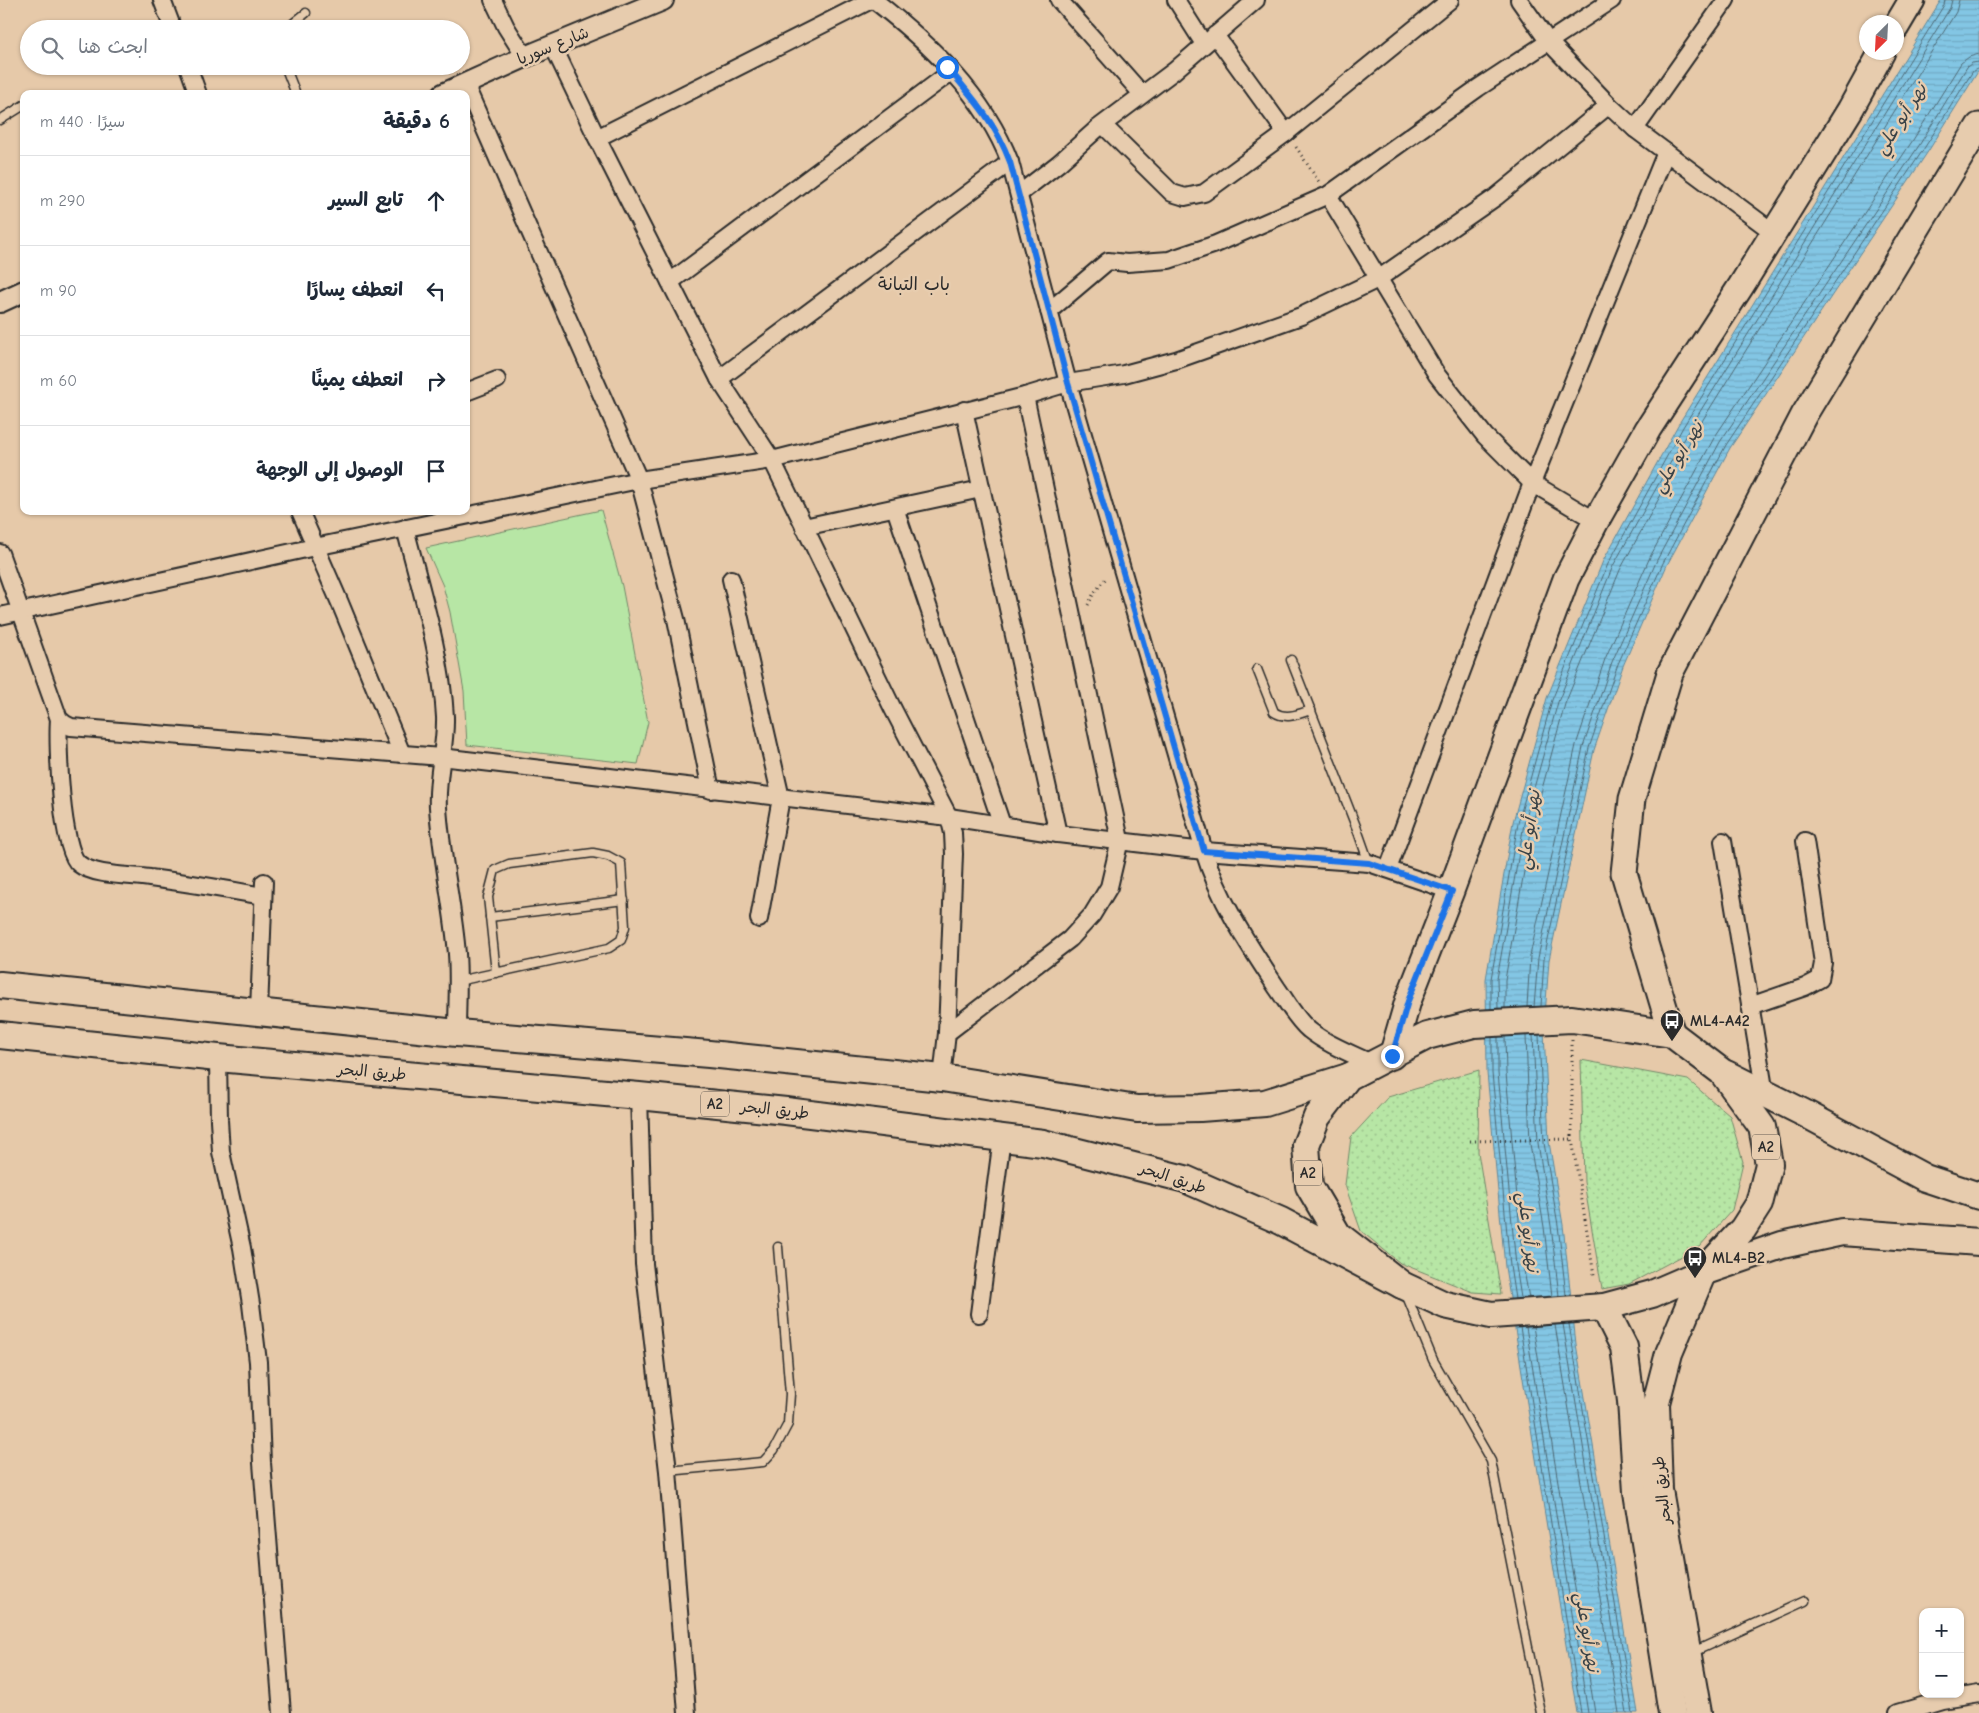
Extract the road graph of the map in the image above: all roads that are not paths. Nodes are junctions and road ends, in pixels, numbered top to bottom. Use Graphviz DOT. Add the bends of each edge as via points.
graph roads {
  1 [pos="162,0"];
  2 [pos="493,0"];
  3 [pos="663,0"];
  4 [pos="873,0"];
  5 [pos="1059,0"];
  6 [pos="1176,0"];
  7 [pos="1256,0"];
  8 [pos="1450,0"];
  9 [pos="1519,0"];
  10 [pos="1612,0"];
  11 [pos="1726,0"];
  12 [pos="1912,0"];
  13 [pos="306,14"];
  14 [pos="1903,15"];
  15 [pos="170,20"];
  16 [pos="298,20"];
  17 [pos="1209,40"];
  18 [pos="1548,42"];
  19 [pos="553,46"];
  20 [pos="524,57"];
  21 [pos="1878,60"];
  22 [pos="951,72"];
  23 [pos="191,75"];
  24 [pos="288,75"];
  25 [pos="464,84"];
  26 [pos="197,90"];
  27 [pos="294,90"];
  28 [pos="451,90"];
  29 [pos="467,90"];
  30 [pos="1142,94"];
  31 [pos="470,98"];
  32 [pos="1609,105"];
  33 [pos="20,108"];
  34 [pos="0,120"];
  35 [pos="1103,124"];
  36 [pos="1979,126"];
  37 [pos="1635,129"];
  38 [pos="1286,133"];
  39 [pos="597,138"];
  40 [pos="1666,152"];
  41 [pos="1010,162"];
  42 [pos="1019,194"];
  43 [pos="1328,194"];
  44 [pos="1773,232"];
  45 [pos="1378,279"];
  46 [pos="670,282"];
  47 [pos="20,293"];
  48 [pos="0,302"];
  49 [pos="1049,310"];
  50 [pos="719,379"];
  51 [pos="498,380"];
  52 [pos="1068,383"];
  53 [pos="470,390"];
  54 [pos="1026,396"];
  55 [pos="964,410"];
  56 [pos="772,460"];
  57 [pos="639,480"];
  58 [pos="1532,483"];
  59 [pos="981,489"];
  60 [pos="894,508"];
  61 [pos="302,515"];
  62 [pos="468,515"];
  63 [pos="470,515"];
  64 [pos="1596,520"];
  65 [pos="804,527"];
  66 [pos="405,528"];
  67 [pos="315,547"];
  68 [pos="0,553"];
  69 [pos="731,579"];
  70 [pos="21,612"];
  71 [pos="0,616"];
  72 [pos="1290,660"];
  73 [pos="1257,669"];
  74 [pos="1311,710"];
  75 [pos="59,719"];
  76 [pos="402,754"];
  77 [pos="441,757"];
  78 [pos="710,790"];
  79 [pos="780,798"];
  80 [pos="949,817"];
  81 [pos="1002,825"];
  82 [pos="1058,834"];
  83 [pos="1120,840"];
  84 [pos="1722,841"];
  85 [pos="1805,841"];
  86 [pos="1204,851"];
  87 [pos="1369,863"];
  88 [pos="1388,869"];
  89 [pos="1452,891"];
  90 [pos="624,900"];
  91 [pos="490,918"];
  92 [pos="759,919"];
  93 [pos="496,973"];
  94 [pos="458,981"];
  95 [pos="0,985"];
  96 [pos="1750,1006"];
  97 [pos="259,1011"];
  98 [pos="457,1033"];
  99 [pos="947,1034"];
  100 [pos="1672,1034"];
  101 [pos="0,1035"];
  102 [pos="218,1058"];
  103 [pos="1382,1060"];
  104 [pos="1722,1072"];
  105 [pos="1348,1077"];
  106 [pos="942,1078"];
  107 [pos="1765,1094"];
  108 [pos="639,1096"];
  109 [pos="1002,1138"];
  110 [pos="1979,1196"];
  111 [pos="1979,1242"];
  112 [pos="778,1246"];
  113 [pos="1703,1272"];
  114 [pos="1402,1285"];
  115 [pos="1604,1307"];
  116 [pos="978,1314"];
  117 [pos="668,1471"];
  118 [pos="1805,1601"];
  119 [pos="1688,1654"];
  120 [pos="1979,1694"];
  121 [pos="282,1713"];
  122 [pos="687,1713"];
  123 [pos="1541,1713"];
  124 [pos="1672,1713"];
  125 [pos="1698,1713"];
  126 [pos="1898,1713"];
  1 -- 15 [label="street"];
  2 -- 20 [label="street"];
  3 -- 19 [label="street, شارع سوريا"];
  4 -- 22 [label="street" via="936,53"];
  4 -- 39 [label="street"];
  5 -- 30 [label="street"];
  6 -- 17 [label="street"];
  7 -- 17 [label="street"];
  8 -- 38 [label="street"];
  9 -- 18 [label="street"];
  10 -- 18 [label="street"];
  11 -- 37 [label="street"];
  12 -- 14 [label="main road"];
  13 -- 16 [label="lane"];
  17 -- 30 [label="street"];
  17 -- 38 [label="street"];
  18 -- 32 [label="street"];
  18 -- 43 [label="street"];
  19 -- 20 [label="street, شارع سوريا"];
  19 -- 39 [label="street"];
  20 -- 25 [label="street, شارع سوريا"];
  21 -- 44 [label="main road"];
  22 -- 41 [label="street" via="991,121"];
  22 -- 46 [label="street"];
  23 -- 26 [label="street"];
  24 -- 27 [label="lane"];
  25 -- 28 [label="street, شارع سوريا"];
  25 -- 29 [label="street"];
  30 -- 35 [label="street"];
  31 -- 57 [label="street"];
  32 -- 37 [label="street"];
  32 -- 45 [label="street" via="1496,196"];
  33 -- 34 [label="lane"];
  35 -- 38 [label="street" via="1172,193 1185,198 1204,193"];
  35 -- 42 [label="street"];
  36 -- 100 [label="main road" via="1804,416 1670,673 1632,799 1624,873"];
  37 -- 40 [label="street"];
  39 -- 46 [label="street"];
  40 -- 44 [label="street"];
  40 -- 58 [label="street"];
  41 -- 42 [label="street"];
  41 -- 50 [label="street"];
  42 -- 49 [label="street"];
  43 -- 45 [label="street"];
  43 -- 49 [label="street" via="1224,241 1169,260 1108,261"];
  44 -- 64 [label="main road" via="1648,429"];
  45 -- 52 [label="street" via="1301,316 1176,360 1124,374"];
  45 -- 58 [label="street" via="1437,375 1485,436"];
  46 -- 50 [label="street"];
  47 -- 48 [label="street"];
  49 -- 52 [label="street"];
  50 -- 56 [label="street"];
  51 -- 53 [label="street"];
  52 -- 54 [label="street"];
  52 -- 86 [label="street"];
  54 -- 55 [label="street"];
  54 -- 83 [label="street"];
  55 -- 56 [label="street"];
  55 -- 59 [label="street"];
  56 -- 57 [label="street"];
  56 -- 65 [label="street"];
  57 -- 63 [label="street"];
  57 -- 78 [label="street" via="676,619"];
  58 -- 64 [label="street"];
  58 -- 88 [label="street"];
  59 -- 60 [label="street"];
  59 -- 82 [label="street"];
  60 -- 65 [label="street"];
  60 -- 81 [label="street"];
  61 -- 67 [label="street"];
  62 -- 66 [label="street"];
  64 -- 89 [label="main road" via="1566,579"];
  65 -- 80 [label="street"];
  66 -- 67 [label="street"];
  66 -- 77 [label="street" via="441,682 445,718"];
  67 -- 70 [label="street"];
  67 -- 76 [label="street"];
  68 -- 70 [label="street"];
  69 -- 79 [label="street"];
  70 -- 71 [label="street"];
  70 -- 75 [label="street"];
  72 -- 74 [label="lane"];
  73 -- 74 [label="lane" via="1274,712 1288,717"];
  74 -- 87 [label="lane"];
  75 -- 76 [label="street" via="71,727"];
  75 -- 97 [label="street" via="58,748 66,820 70,845 79,864 108,873 264,889"];
  76 -- 77 [label="street"];
  77 -- 78 [label="street"];
  77 -- 94 [label="street" via="438,805 455,932"];
  78 -- 79 [label="street"];
  79 -- 80 [label="street"];
  79 -- 92 [label="street"];
  80 -- 81 [label="street"];
  80 -- 99 [label="street" via="954,844"];
  81 -- 82 [label="street"];
  82 -- 83 [label="street"];
  83 -- 86 [label="street"];
  83 -- 99 [label="street" via="1109,887 1092,916 1070,939"];
  84 -- 96 [label="street"];
  85 -- 96 [label="street" via="1823,963 1820,979"];
  86 -- 87 [label="street"];
  86 -- 103 [label="street" via="1218,892 1296,1015 1309,1030 1329,1043"];
  87 -- 88 [label="street"];
  88 -- 89 [label="street"];
  89 -- 103 [label="main road"];
  90 -- 91 [label="lane"];
  90 -- 91 [label="lane" via="621,863 608,856 593,854 509,864 496,870 488,897"];
  90 -- 93 [label="lane" via="625,927 621,940 609,948"];
  91 -- 93 [label="lane"];
  93 -- 94 [label="lane"];
  94 -- 98 [label="street"];
  95 -- 97 [label="highway, A2"];
  96 -- 107 [label="street"];
  97 -- 98 [label="highway, A2"];
  98 -- 106 [label="highway, A2"];
  99 -- 106 [label="street"];
  100 -- 103 [label="highway, A2" via="1572,1019 1474,1024 1426,1036"];
  100 -- 104 [label="highway, A2"];
  101 -- 102 [label="highway, طريق البحر / A2"];
  102 -- 108 [label="highway, طريق البحر / A2"];
  102 -- 121 [label="street" via="221,1152 242,1248 258,1362 262,1463"];
  103 -- 105 [label="highway, A2"];
  104 -- 107 [label="highway, A2"];
  104 -- 113 [label="highway, A2" via="1762,1127 1769,1164 1759,1204 1743,1229"];
  105 -- 106 [label="highway, A2" via="1265,1103 1137,1109"];
  105 -- 114 [label="highway, A2" via="1317,1117 1306,1146 1309,1186 1338,1235"];
  107 -- 110 [label="highway, A2" via="1925,1178"];
  108 -- 109 [label="highway, طريق البحر / A2"];
  108 -- 117 [label="street" via="644,1264"];
  109 -- 114 [label="highway, طريق البحر / A2" via="1043,1143 1185,1179 1281,1221"];
  109 -- 116 [label="street"];
  111 -- 113 [label="highway, A2" via="1842,1232 1782,1245"];
  112 -- 117 [label="lane" via="790,1394 788,1424 774,1450 763,1462"];
  113 -- 115 [label="highway, A2" via="1652,1294"];
  113 -- 119 [label="highway, طريق البحر" via="1669,1353 1656,1403 1660,1490"];
  114 -- 115 [label="highway, A2" via="1445,1305 1492,1315"];
  114 -- 123 [label="lane" via="1433,1360 1491,1461"];
  115 -- 124 [label="highway, طريق البحر" via="1624,1347 1637,1492"];
  117 -- 122 [label="street"];
  118 -- 119 [label="lane"];
  119 -- 125 [label="highway, طريق البحر"];
  120 -- 126 [label="street" via="1942,1700"];
}
